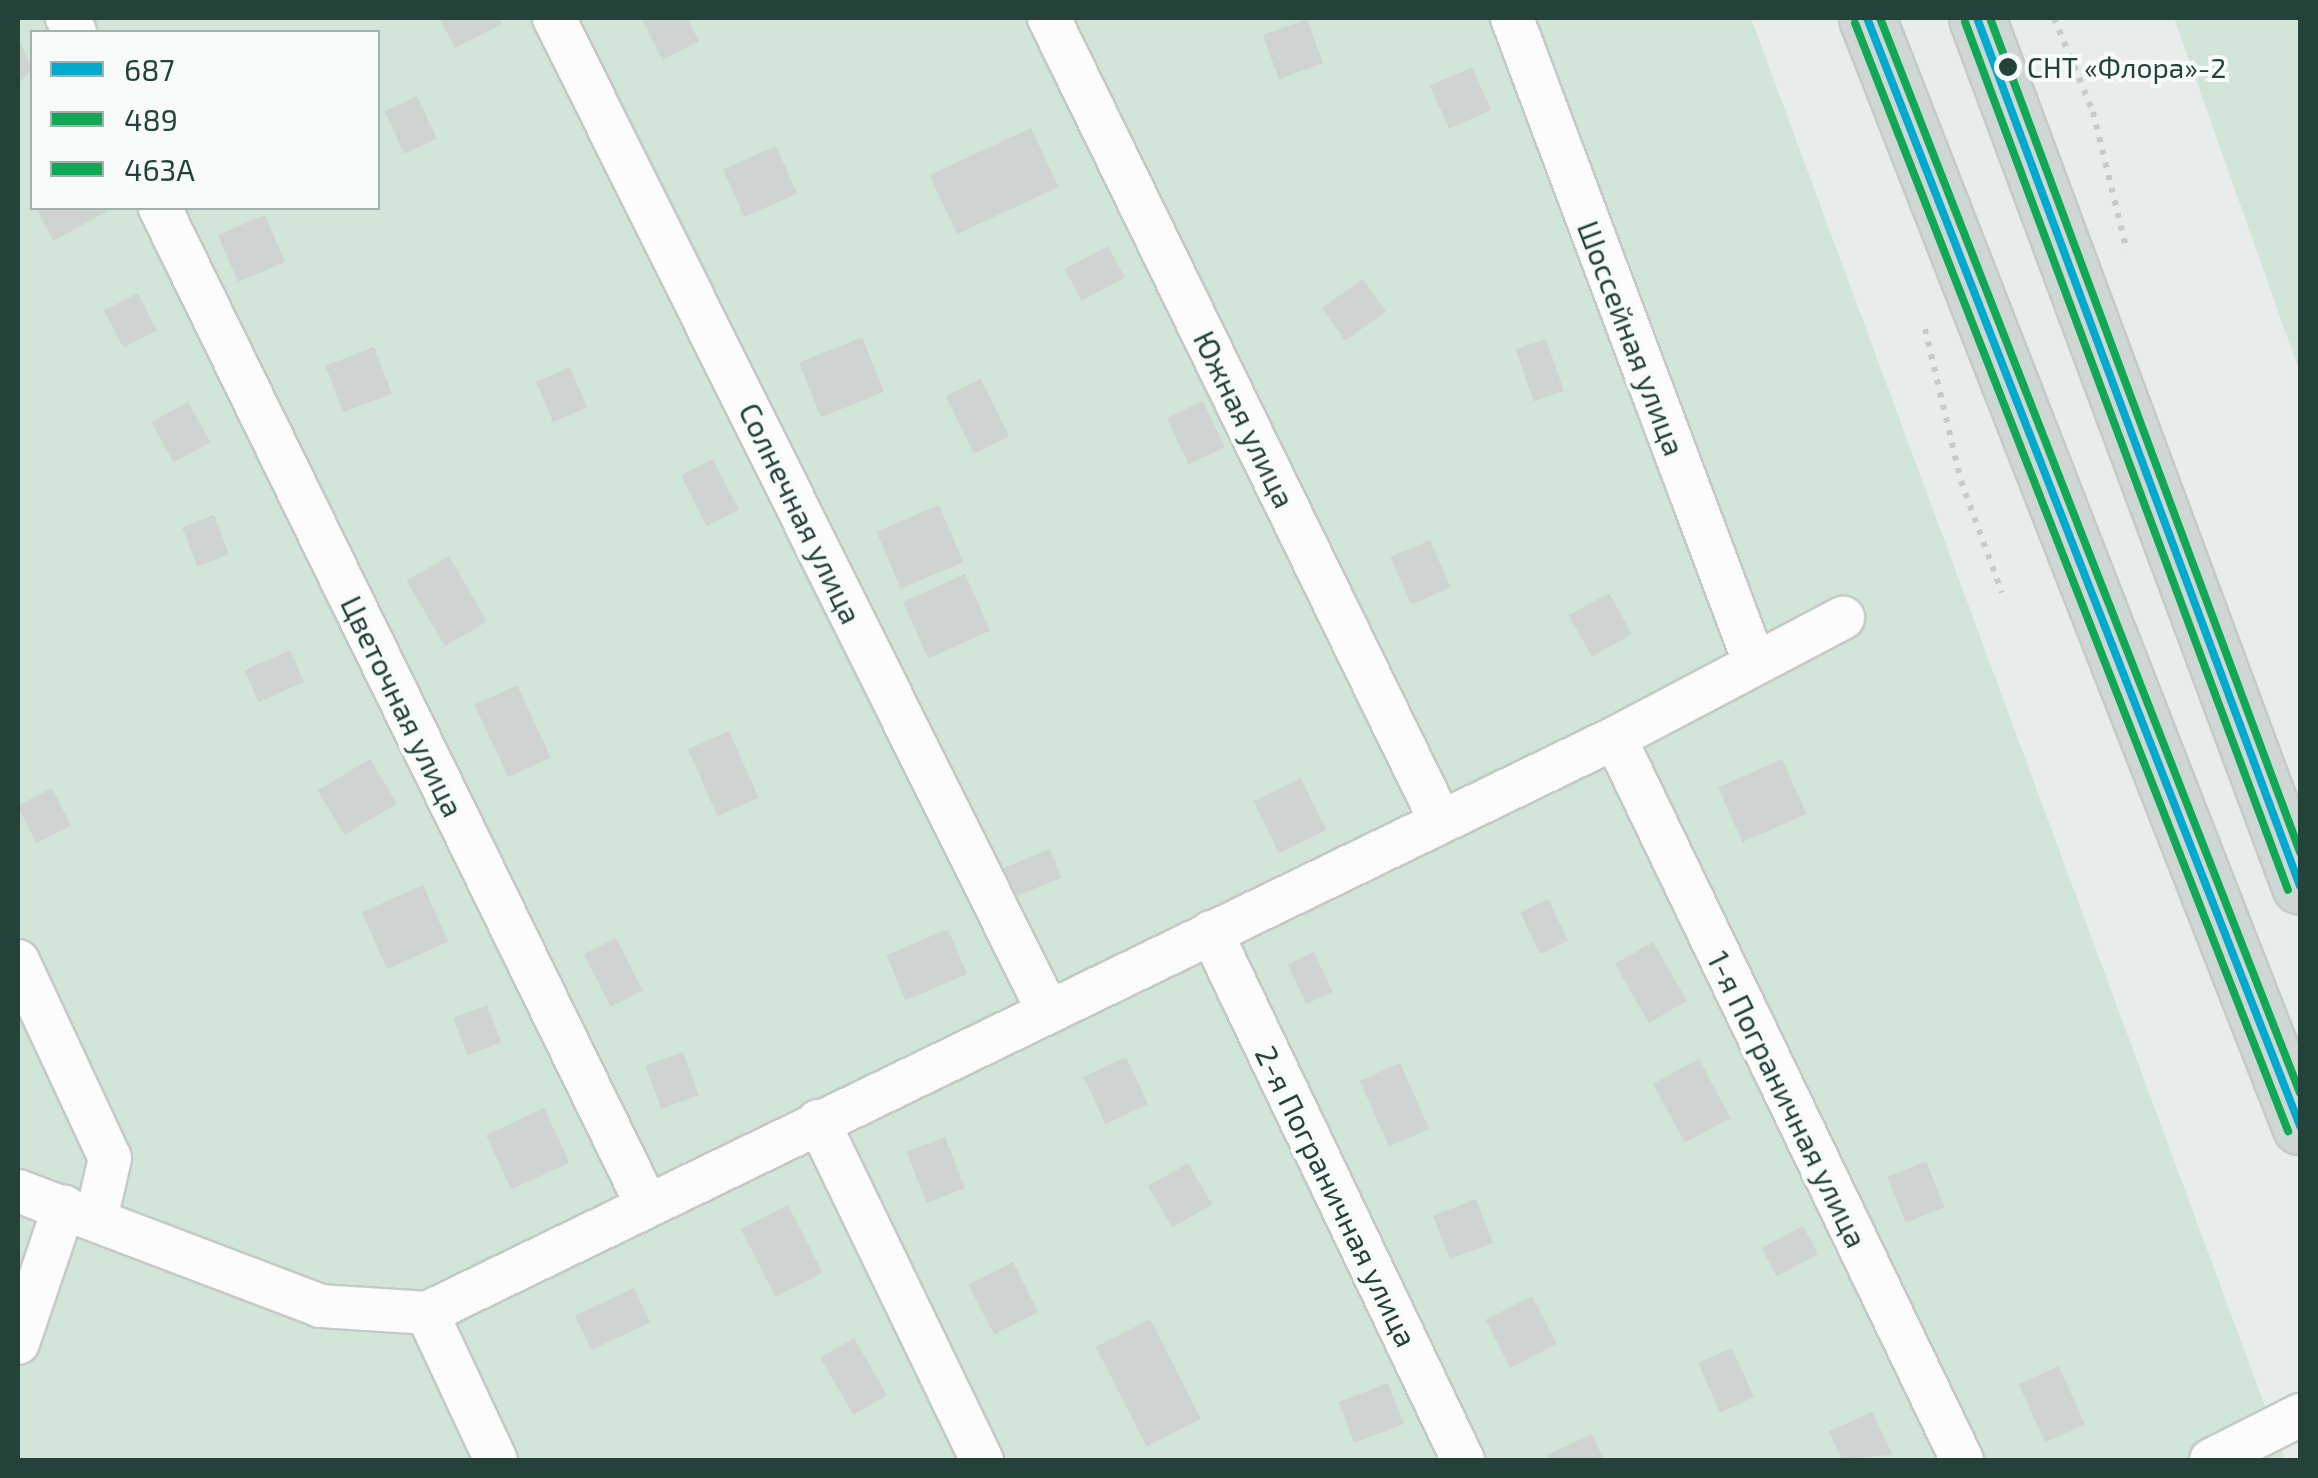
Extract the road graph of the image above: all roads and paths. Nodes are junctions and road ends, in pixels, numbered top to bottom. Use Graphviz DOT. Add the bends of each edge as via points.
graph roads {
  1 [pos="554,18"];
  2 [pos="1049,18"];
  3 [pos="1512,18"];
  4 [pos="1866,18"];
  5 [pos="1977,18"];
  6 [pos="2054,18"];
  7 [pos="161,210"];
  8 [pos="2127,251"];
  9 [pos="1925,329"];
  10 [pos="2002,594"];
  11 [pos="1844,618"];
  12 [pos="1753,659"];
  13 [pos="1615,738"];
  14 [pos="1440,820"];
  15 [pos="2300,887"];
  16 [pos="2220,921"];
  17 [pos="1210,932"];
  18 [pos="18,961"];
  19 [pos="1047,1009"];
  20 [pos="818,1121"];
  21 [pos="2300,1126"];
  22 [pos="18,1191"];
  23 [pos="647,1206"];
  24 [pos="80,1213"];
  25 [pos="427,1313"];
  26 [pos="18,1343"];
  27 [pos="2300,1415"];
  28 [pos="483,1450"];
  29 [pos="982,1460"];
  30 [pos="1463,1460"];
  31 [pos="1962,1460"];
  32 [pos="2211,1460"];
  1 -- 19 [label="street, Солнечная улица"];
  2 -- 14 [label="street, Южная улица"];
  3 -- 12 [label="street, Шоссейная улица"];
  4 -- 16 [label="main road"];
  5 -- 15 [label="main road"];
  6 -- 8 [label="path" via="2093,112"];
  7 -- 23 [label="street, Цветочная улица"];
  9 -- 10 [label="path" via="1960,481"];
  11 -- 12 [label="street"];
  12 -- 13 [label="street"];
  13 -- 14 [label="street"];
  13 -- 31 [label="street, 1-я Пограничная улица"];
  14 -- 17 [label="street"];
  15 -- 16 [label="main road"];
  16 -- 21 [label="main road"];
  17 -- 19 [label="street"];
  17 -- 30 [label="street, 2-я Пограничная улица"];
  18 -- 24 [label="street" via="110,1158"];
  19 -- 20 [label="street"];
  20 -- 23 [label="street"];
  20 -- 29 [label="street"];
  22 -- 24 [label="street"];
  23 -- 25 [label="street"];
  24 -- 25 [label="street" via="320,1306"];
  24 -- 26 [label="street"];
  25 -- 28 [label="street"];
  27 -- 32 [label="street"];
}
